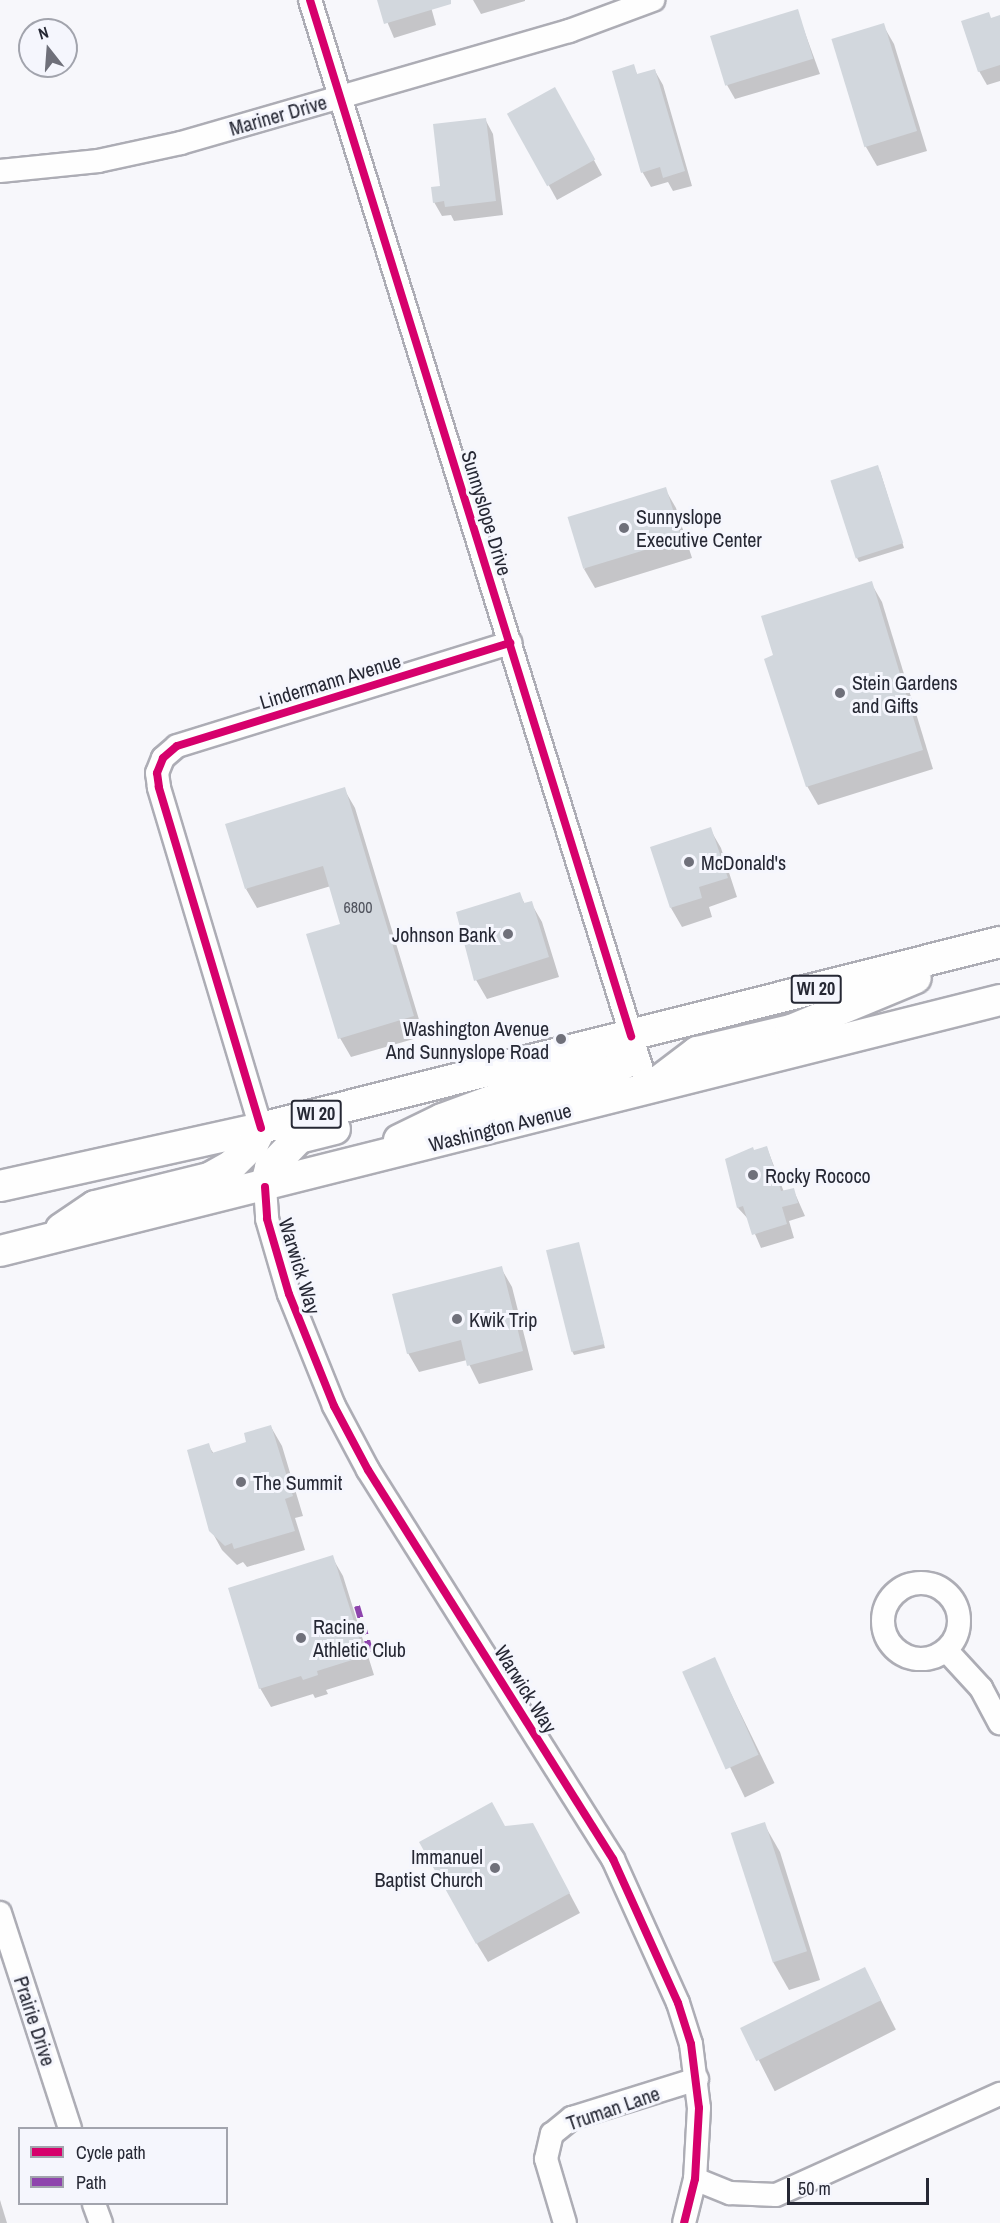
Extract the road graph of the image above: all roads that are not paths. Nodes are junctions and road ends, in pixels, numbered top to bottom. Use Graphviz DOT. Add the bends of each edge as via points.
graph roads {
  1 [pos="310,0"];
  2 [pos="653,0"];
  3 [pos="341,97"];
  4 [pos="0,171"];
  5 [pos="510,642"];
  6 [pos="995,943"];
  7 [pos="1000,999"];
  8 [pos="631,1036"];
  9 [pos="470,1076"];
  10 [pos="648,1089"];
  11 [pos="261,1128"];
  12 [pos="360,1163"];
  13 [pos="0,1186"];
  14 [pos="265,1187"];
  15 [pos="41,1242"];
  16 [pos="0,1251"];
  17 [pos="946,1650"];
  18 [pos="1000,1723"];
  19 [pos="0,1913"];
  20 [pos="697,2079"];
  21 [pos="1000,2094"];
  22 [pos="70,2127"];
  23 [pos="695,2179"];
  24 [pos="94,2205"];
  25 [pos="101,2223"];
  26 [pos="566,2223"];
  27 [pos="684,2223"];
  1 -- 3 [label="street, Sunnyslope Drive"];
  2 -- 3 [label="street, Mariner Drive" via="569,31"];
  3 -- 4 [label="street, Mariner Drive" via="181,143 98,161"];
  3 -- 5 [label="street, Sunnyslope Drive"];
  5 -- 8 [label="street, Sunnyslope Drive"];
  5 -- 11 [label="street, Lindermann Avenue" via="177,746 163,758 157,773 159,787"];
  6 -- 8 [label="main road, WI 20"];
  6 -- 10 [label="main road" via="820,1020 697,1052"];
  7 -- 10 [label="main road, Washington Avenue"];
  8 -- 9 [label="main road, WI 20"];
  8 -- 10 [label="street, Sunnyslope Drive"];
  8 -- 12 [label="main road" via="630,1060 624,1065 479,1105 419,1129"];
  9 -- 11 [label="main road, WI 20"];
  9 -- 14 [label="main road" via="453,1095 436,1102 299,1138 270,1167"];
  10 -- 12 [label="main road, Washington Avenue"];
  11 -- 13 [label="main road, WI 20"];
  11 -- 15 [label="main road" via="253,1144 232,1165 209,1178 95,1206"];
  12 -- 14 [label="main road, Washington Avenue"];
  14 -- 15 [label="main road, Washington Avenue"];
  14 -- 20 [label="street, Warwick Way" via="267,1219 289,1294 334,1406 368,1470 613,1859 678,2003"];
  15 -- 16 [label="main road, Washington Avenue"];
  17 -- 18 [label="street" via="981,1688"];
  19 -- 22 [label="street, Prairie Drive"];
  20 -- 23 [label="street, Warwick Way" via="699,2140"];
  20 -- 26 [label="street, Truman Lane" via="573,2118 556,2129 547,2146 546,2159"];
  21 -- 23 [label="street" via="776,2195 730,2193"];
  23 -- 27 [label="street, Warwick Way"];
  24 -- 25 [label="street"];
}
